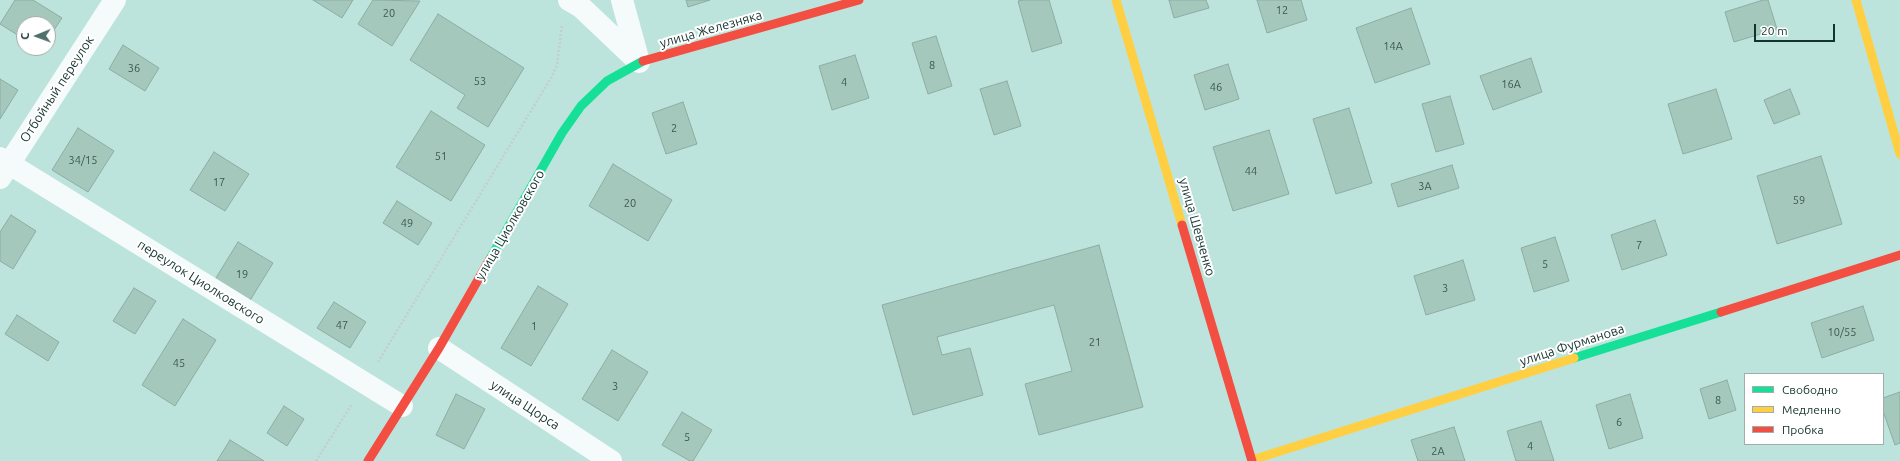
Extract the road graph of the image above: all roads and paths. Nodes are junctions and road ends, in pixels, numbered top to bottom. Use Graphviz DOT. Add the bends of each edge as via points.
graph roads {
  1 [pos="115,0"];
  2 [pos="569,0"];
  3 [pos="622,0"];
  4 [pos="859,0"];
  5 [pos="1116,0"];
  6 [pos="1856,0"];
  7 [pos="562,22"];
  8 [pos="639,62"];
  9 [pos="1900,154"];
  10 [pos="3,166"];
  11 [pos="1900,255"];
  12 [pos="439,348"];
  13 [pos="365,383"];
  14 [pos="402,406"];
  15 [pos="1252,460"];
  16 [pos="316,461"];
  17 [pos="368,461"];
  18 [pos="611,461"];
  1 -- 10 [label="street, Отбойный переулок"];
  2 -- 8 [label="street" via="581,7"];
  3 -- 8 [label="street"];
  4 -- 8 [label="street, улица Железняка"];
  5 -- 15 [label="street, улица Шевченко"];
  6 -- 9 [label="street"];
  7 -- 13 [label="path" via="557,65 551,78"];
  8 -- 12 [label="street, улица Циолковского" via="607,81 581,106"];
  10 -- 13 [label="street, переулок Циолковского"];
  11 -- 15 [label="street, улица Фурманова"];
  12 -- 14 [label="street, улица Циолковского"];
  12 -- 18 [label="street, улица Щорса"];
  13 -- 14 [label="street, переулок Циолковского"];
  13 -- 16 [label="path"];
  14 -- 17 [label="street, улица Циолковского"];
}
